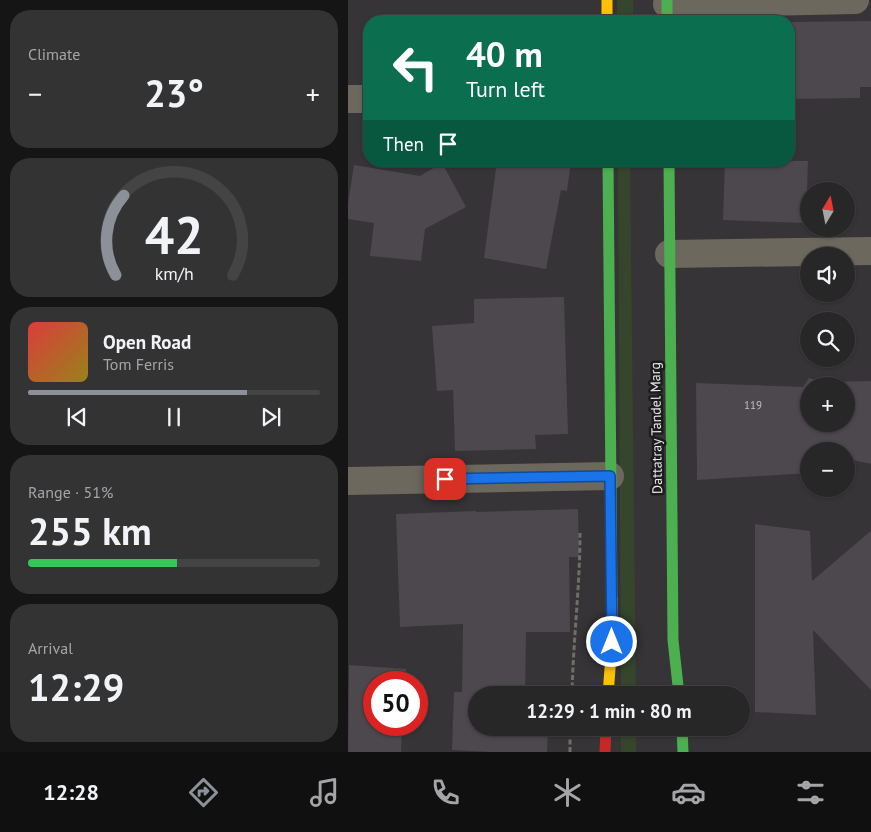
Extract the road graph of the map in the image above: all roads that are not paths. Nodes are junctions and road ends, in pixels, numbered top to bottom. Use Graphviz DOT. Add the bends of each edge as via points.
graph roads {
  1 [pos="607,0"];
  2 [pos="855,0"];
  3 [pos="667,8"];
  4 [pos="607,15"];
  5 [pos="348,99"];
  6 [pos="363,99"];
  7 [pos="608,167"];
  8 [pos="669,167"];
  9 [pos="872,251"];
  10 [pos="669,254"];
  11 [pos="610,476"];
  12 [pos="348,481"];
  13 [pos="609,686"];
  14 [pos="678,686"];
  15 [pos="606,736"];
  16 [pos="682,736"];
  17 [pos="605,752"];
  18 [pos="683,752"];
  1 -- 4 [label="main road"];
  2 -- 3 [label="street"];
  5 -- 6 [label="street"];
  7 -- 11 [label="main road"];
  8 -- 10 [label="main road, Dattatray Tandel Marg"];
  9 -- 10 [label="street"];
  10 -- 14 [label="main road, Dattatray Tandel Marg" via="673,640"];
  11 -- 12 [label="street"];
  11 -- 13 [label="main road" via="612,642"];
  15 -- 17 [label="main road"];
  16 -- 18 [label="main road"];
}
